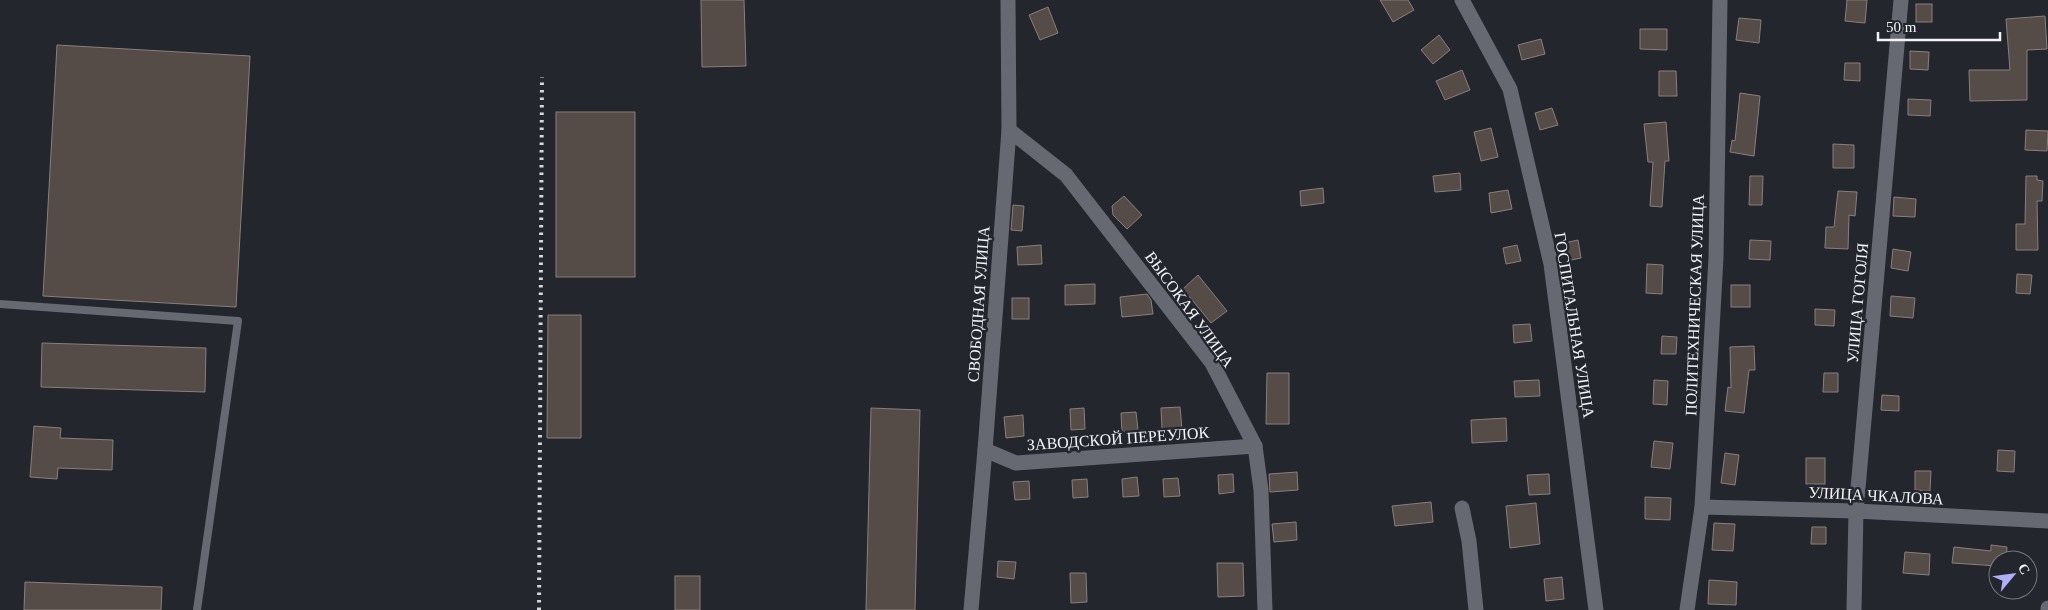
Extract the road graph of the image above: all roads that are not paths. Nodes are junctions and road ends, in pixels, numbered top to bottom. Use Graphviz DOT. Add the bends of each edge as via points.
graph roads {
  1 [pos="1008,0"];
  2 [pos="1462,0"];
  3 [pos="1720,0"];
  4 [pos="1901,0"];
  5 [pos="1008,130"];
  6 [pos="0,304"];
  7 [pos="1255,446"];
  8 [pos="985,450"];
  9 [pos="1702,507"];
  10 [pos="1462,508"];
  11 [pos="1856,511"];
  12 [pos="2048,521"];
  13 [pos="196,610"];
  14 [pos="971,610"];
  15 [pos="1265,610"];
  16 [pos="1476,610"];
  17 [pos="1596,610"];
  18 [pos="1687,610"];
  19 [pos="1854,610"];
  1 -- 5 [label="street, СВОБОДНАЯ УЛИЦА"];
  2 -- 17 [label="street, ГОСПИТАЛЬНАЯ УЛИЦА" via="1510,89 1551,264"];
  3 -- 9 [label="street, ПОЛИТЕХНИЧЕСКАЯ УЛИЦА" via="1716,258"];
  4 -- 11 [label="street, УЛИЦА ГОГОЛЯ"];
  5 -- 7 [label="street, ВЫСОКАЯ УЛИЦА" via="1066,175 1212,363"];
  5 -- 8 [label="street, СВОБОДНАЯ УЛИЦА"];
  6 -- 13 [label="lane" via="238,321"];
  7 -- 8 [label="street, ЗАВОДСКОЙ ПЕРЕУЛОК" via="1016,463"];
  7 -- 15 [label="street, ВЫСОКАЯ УЛИЦА" via="1262,490"];
  8 -- 14 [label="street, СВОБОДНАЯ УЛИЦА"];
  9 -- 11 [label="street, УЛИЦА ЧКАЛОВА"];
  9 -- 18 [label="street, ПОЛИТЕХНИЧЕСКАЯ УЛИЦА"];
  10 -- 16 [label="street"];
  11 -- 12 [label="street, УЛИЦА ЧКАЛОВА"];
  11 -- 19 [label="street, УЛИЦА ГОГОЛЯ"];
}
